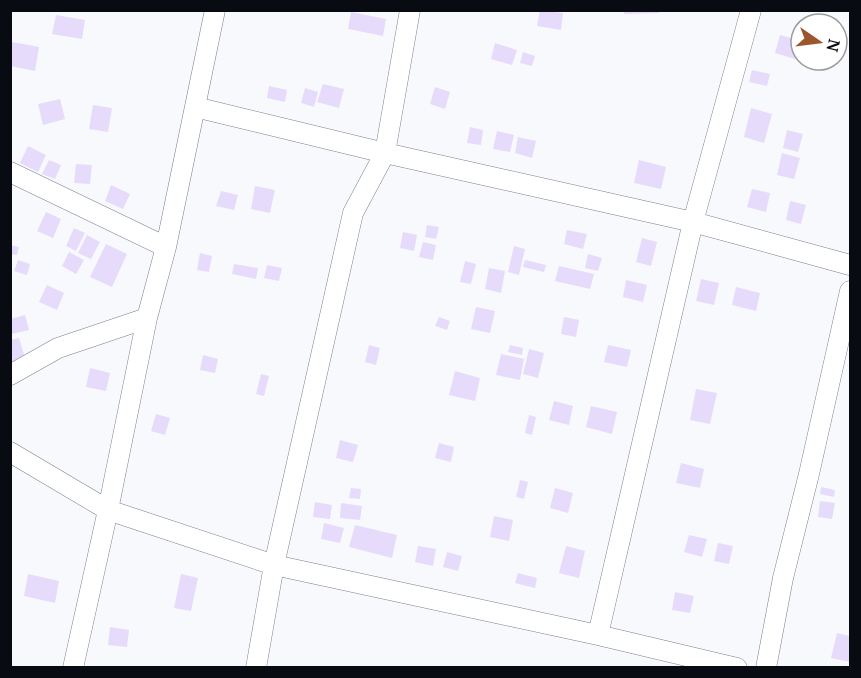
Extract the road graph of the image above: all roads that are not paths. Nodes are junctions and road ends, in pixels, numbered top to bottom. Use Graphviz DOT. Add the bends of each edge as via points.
graph roads {
  1 [pos="410,10"];
  2 [pos="751,10"];
  3 [pos="214,11"];
  4 [pos="195,107"];
  5 [pos="385,153"];
  6 [pos="10,172"];
  7 [pos="693,222"];
  8 [pos="166,247"];
  9 [pos="850,265"];
  10 [pos="850,291"];
  11 [pos="147,318"];
  12 [pos="10,375"];
  13 [pos="10,452"];
  14 [pos="108,510"];
  15 [pos="274,565"];
  16 [pos="598,635"];
  17 [pos="73,668"];
  18 [pos="256,668"];
  19 [pos="738,668"];
  20 [pos="766,668"];
  1 -- 5 [label="street"];
  2 -- 7 [label="street"];
  3 -- 4 [label="street"];
  4 -- 5 [label="street"];
  4 -- 8 [label="street"];
  5 -- 7 [label="street"];
  5 -- 15 [label="street" via="353,213"];
  6 -- 8 [label="street"];
  7 -- 9 [label="street"];
  7 -- 16 [label="street"];
  8 -- 11 [label="street"];
  10 -- 20 [label="street"];
  11 -- 12 [label="street" via="58,348"];
  11 -- 14 [label="street"];
  13 -- 14 [label="street"];
  14 -- 15 [label="street"];
  14 -- 17 [label="street"];
  15 -- 16 [label="street"];
  15 -- 18 [label="street"];
  16 -- 19 [label="street"];
}
